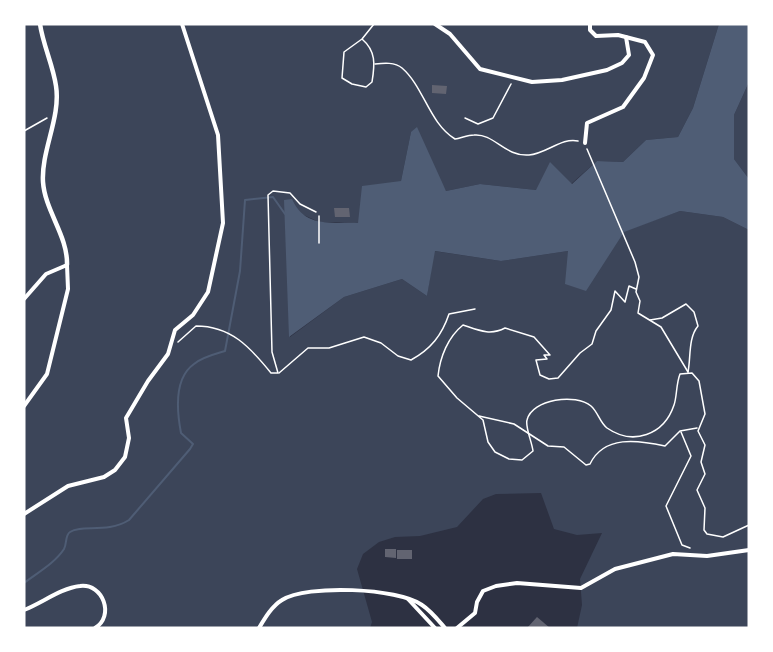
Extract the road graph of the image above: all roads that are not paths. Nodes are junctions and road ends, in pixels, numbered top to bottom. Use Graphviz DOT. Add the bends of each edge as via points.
graph roads {
  1 [pos="40,24"];
  2 [pos="182,24"];
  3 [pos="435,24"];
  4 [pos="590,24"];
  5 [pos="626,37"];
  6 [pos="585,143"];
  7 [pos="67,265"];
  8 [pos="24,299"];
  9 [pos="24,406"];
  10 [pos="24,514"];
  11 [pos="749,550"];
  12 [pos="408,598"];
  13 [pos="24,610"];
  14 [pos="95,628"];
  15 [pos="259,628"];
  16 [pos="435,628"];
  17 [pos="445,628"];
  18 [pos="457,628"];
  1 -- 7 [label="street" via="57,87 43,180 46,199 67,253"];
  2 -- 10 [label="street" via="218,135 223,223 208,292 193,315 175,330 168,354 126,417 129,438 124,457 115,470 104,477 68,486"];
  3 -- 5 [label="street" via="450,34 480,69 543,82 607,70 622,63 629,55"];
  4 -- 5 [label="street" via="596,36"];
  5 -- 6 [label="street" via="645,42 653,56 644,78 623,107 587,123"];
  7 -- 8 [label="street" via="46,274"];
  7 -- 9 [label="street" via="68,289 46,374"];
  11 -- 18 [label="street" via="707,556 673,554 615,569 581,588 517,583 496,586 483,591 475,613"];
  12 -- 15 [label="street" via="377,591 302,594 284,598"];
  12 -- 16 [label="street"];
  12 -- 17 [label="street" via="422,604"];
  13 -- 14 [label="street" via="81,585 101,595 106,606 106,616"];
}
